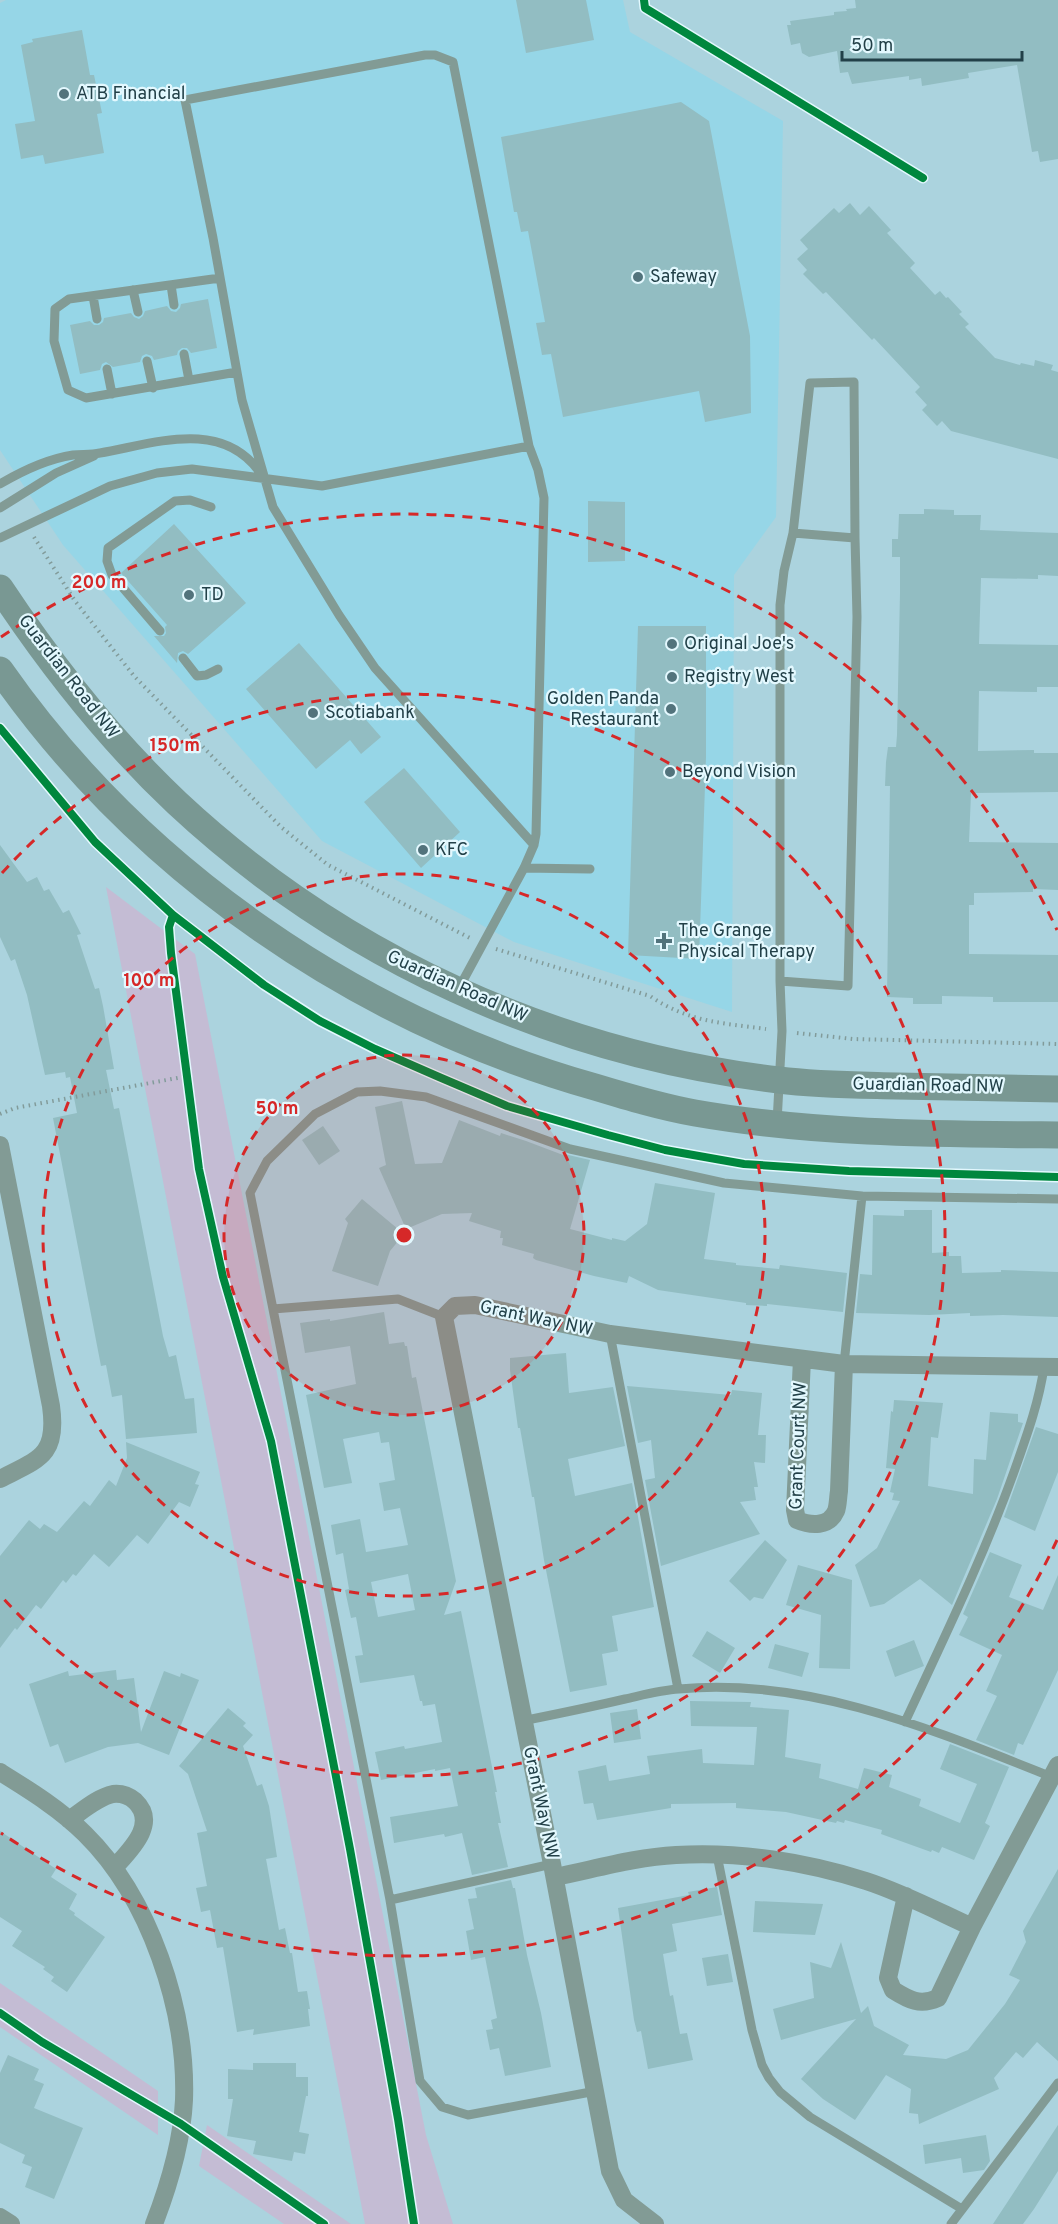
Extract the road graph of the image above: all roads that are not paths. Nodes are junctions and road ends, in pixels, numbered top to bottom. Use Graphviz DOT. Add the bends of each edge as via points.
graph roads {
  1 [pos="220,278"];
  2 [pos="171,285"];
  3 [pos="134,290"];
  4 [pos="93,296"];
  5 [pos="174,305"];
  6 [pos="138,312"];
  7 [pos="97,319"];
  8 [pos="184,354"];
  9 [pos="147,361"];
  10 [pos="107,369"];
  11 [pos="237,372"];
  12 [pos="189,380"];
  13 [pos="153,388"];
  14 [pos="112,394"];
  15 [pos="529,446"];
  16 [pos="98,454"];
  17 [pos="264,478"];
  18 [pos="0,484"];
  19 [pos="211,507"];
  20 [pos="0,508"];
  21 [pos="794,533"];
  22 [pos="0,538"];
  23 [pos="855,538"];
  24 [pos="0,588"];
  25 [pos="160,631"];
  26 [pos="183,658"];
  27 [pos="218,669"];
  28 [pos="0,670"];
  29 [pos="534,845"];
  30 [pos="524,868"];
  31 [pos="590,869"];
  32 [pos="780,981"];
  33 [pos="458,990"];
  34 [pos="780,1080"];
  35 [pos="1058,1089"];
  36 [pos="776,1124"];
  37 [pos="1058,1135"];
  38 [pos="0,1145"];
  39 [pos="862,1196"];
  40 [pos="1058,1198"];
  41 [pos="273,1309"];
  42 [pos="444,1317"];
  43 [pos="610,1334"];
  44 [pos="802,1359"];
  45 [pos="844,1364"];
  46 [pos="1051,1367"];
  47 [pos="0,1479"];
  48 [pos="678,1689"];
  49 [pos="522,1721"];
  50 [pos="905,1722"];
  51 [pos="1055,1771"];
  52 [pos="0,1772"];
  53 [pos="69,1820"];
  54 [pos="717,1855"];
  55 [pos="114,1868"];
  56 [pos="554,1870"];
  57 [pos="906,1896"];
  58 [pos="390,1900"];
  59 [pos="972,1927"];
  60 [pos="1058,2083"];
  61 [pos="596,2091"];
  62 [pos="962,2209"];
  63 [pos="0,2217"];
  64 [pos="11,2224"];
  65 [pos="154,2224"];
  66 [pos="655,2224"];
  67 [pos="951,2224"];
  1 -- 2 [label="lane"];
  1 -- 11 [label="lane"];
  1 -- 15 [label="lane" via="184,100 425,55 453,62"];
  2 -- 3 [label="lane"];
  2 -- 5 [label="lane"];
  3 -- 4 [label="lane"];
  3 -- 6 [label="lane"];
  4 -- 7 [label="lane"];
  4 -- 14 [label="lane" via="69,299 55,309 54,341 68,390 86,398"];
  8 -- 12 [label="lane"];
  9 -- 13 [label="lane"];
  10 -- 14 [label="lane"];
  11 -- 12 [label="lane"];
  11 -- 17 [label="lane"];
  12 -- 13 [label="lane"];
  13 -- 14 [label="lane"];
  15 -- 17 [label="lane" via="322,486"];
  15 -- 29 [label="lane" via="544,498"];
  16 -- 17 [label="lane" via="193,438 233,448 251,460"];
  16 -- 18 [label="lane" via="72,455 47,462"];
  16 -- 20 [label="lane" via="56,473"];
  17 -- 22 [label="lane" via="192,468 157,473 110,486"];
  17 -- 29 [label="lane" via="277,514 375,668"];
  19 -- 25 [label="lane" via="190,500 175,501 108,549 112,576"];
  21 -- 23 [label="lane"];
  21 -- 23 [label="lane" via="810,384 854,382"];
  21 -- 32 [label="lane" via="780,605"];
  23 -- 32 [label="lane" via="857,617 848,986"];
  24 -- 33 [label="main road, Guardian Road NW" via="88,708 184,809 244,861 340,928 386,956"];
  26 -- 27 [label="lane" via="197,675"];
  28 -- 36 [label="main road" via="75,764 161,849 246,919 351,987 449,1035 562,1078 693,1113"];
  29 -- 30 [label="lane"];
  30 -- 31 [label="lane"];
  30 -- 33 [label="lane"];
  32 -- 34 [label="lane"];
  33 -- 34 [label="main road, Guardian Road NW" via="512,1014 611,1048 658,1060"];
  34 -- 35 [label="main road, Guardian Road NW"];
  34 -- 36 [label="lane"];
  36 -- 37 [label="main road" via="857,1131"];
  38 -- 47 [label="street" via="54,1430 39,1458"];
  39 -- 40 [label="lane"];
  39 -- 41 [label="lane" via="723,1184 570,1149 426,1097 357,1092 315,1114 267,1161 250,1193"];
  39 -- 45 [label="lane"];
  41 -- 42 [label="lane" via="398,1299"];
  41 -- 58 [label="lane"];
  42 -- 43 [label="street, Grant Way NW" via="455,1306 475,1305"];
  42 -- 49 [label="street, Grant Way NW"];
  43 -- 44 [label="street, Grant Way NW"];
  43 -- 48 [label="lane"];
  44 -- 45 [label="street, Grant Way NW"];
  44 -- 45 [label="street, Grant Court NW" via="795,1510 798,1520 807,1524 819,1525 836,1511"];
  45 -- 46 [label="street, Grant Way NW"];
  46 -- 50 [label="lane" via="976,1569"];
  48 -- 49 [label="lane"];
  48 -- 50 [label="lane" via="756,1689 803,1695"];
  49 -- 56 [label="street, Grant Way NW"];
  50 -- 51 [label="lane"];
  51 -- 59 [label="street"];
  52 -- 53 [label="street"];
  53 -- 55 [label="street"];
  53 -- 55 [label="street" via="113,1794 123,1794 137,1803 144,1828"];
  54 -- 56 [label="street, Grant Way NW" via="675,1855"];
  54 -- 57 [label="street, Grant Way NW" via="791,1863 866,1881"];
  54 -- 62 [label="lane" via="752,2030 769,2078 810,2117"];
  55 -- 65 [label="street" via="152,1938 173,2002 182,2052 182,2124 171,2175"];
  56 -- 58 [label="lane"];
  56 -- 61 [label="street, Grant Way NW"];
  57 -- 59 [label="street, Grant Way NW"];
  57 -- 59 [label="street" via="888,1978 893,1990 917,2003 938,1998"];
  58 -- 61 [label="lane" via="420,2081 442,2107 468,2115"];
  60 -- 62 [label="lane"];
  61 -- 66 [label="street, Grant Way NW" via="610,2171 624,2200"];
  62 -- 67 [label="lane"];
  63 -- 64 [label="street"];
}
